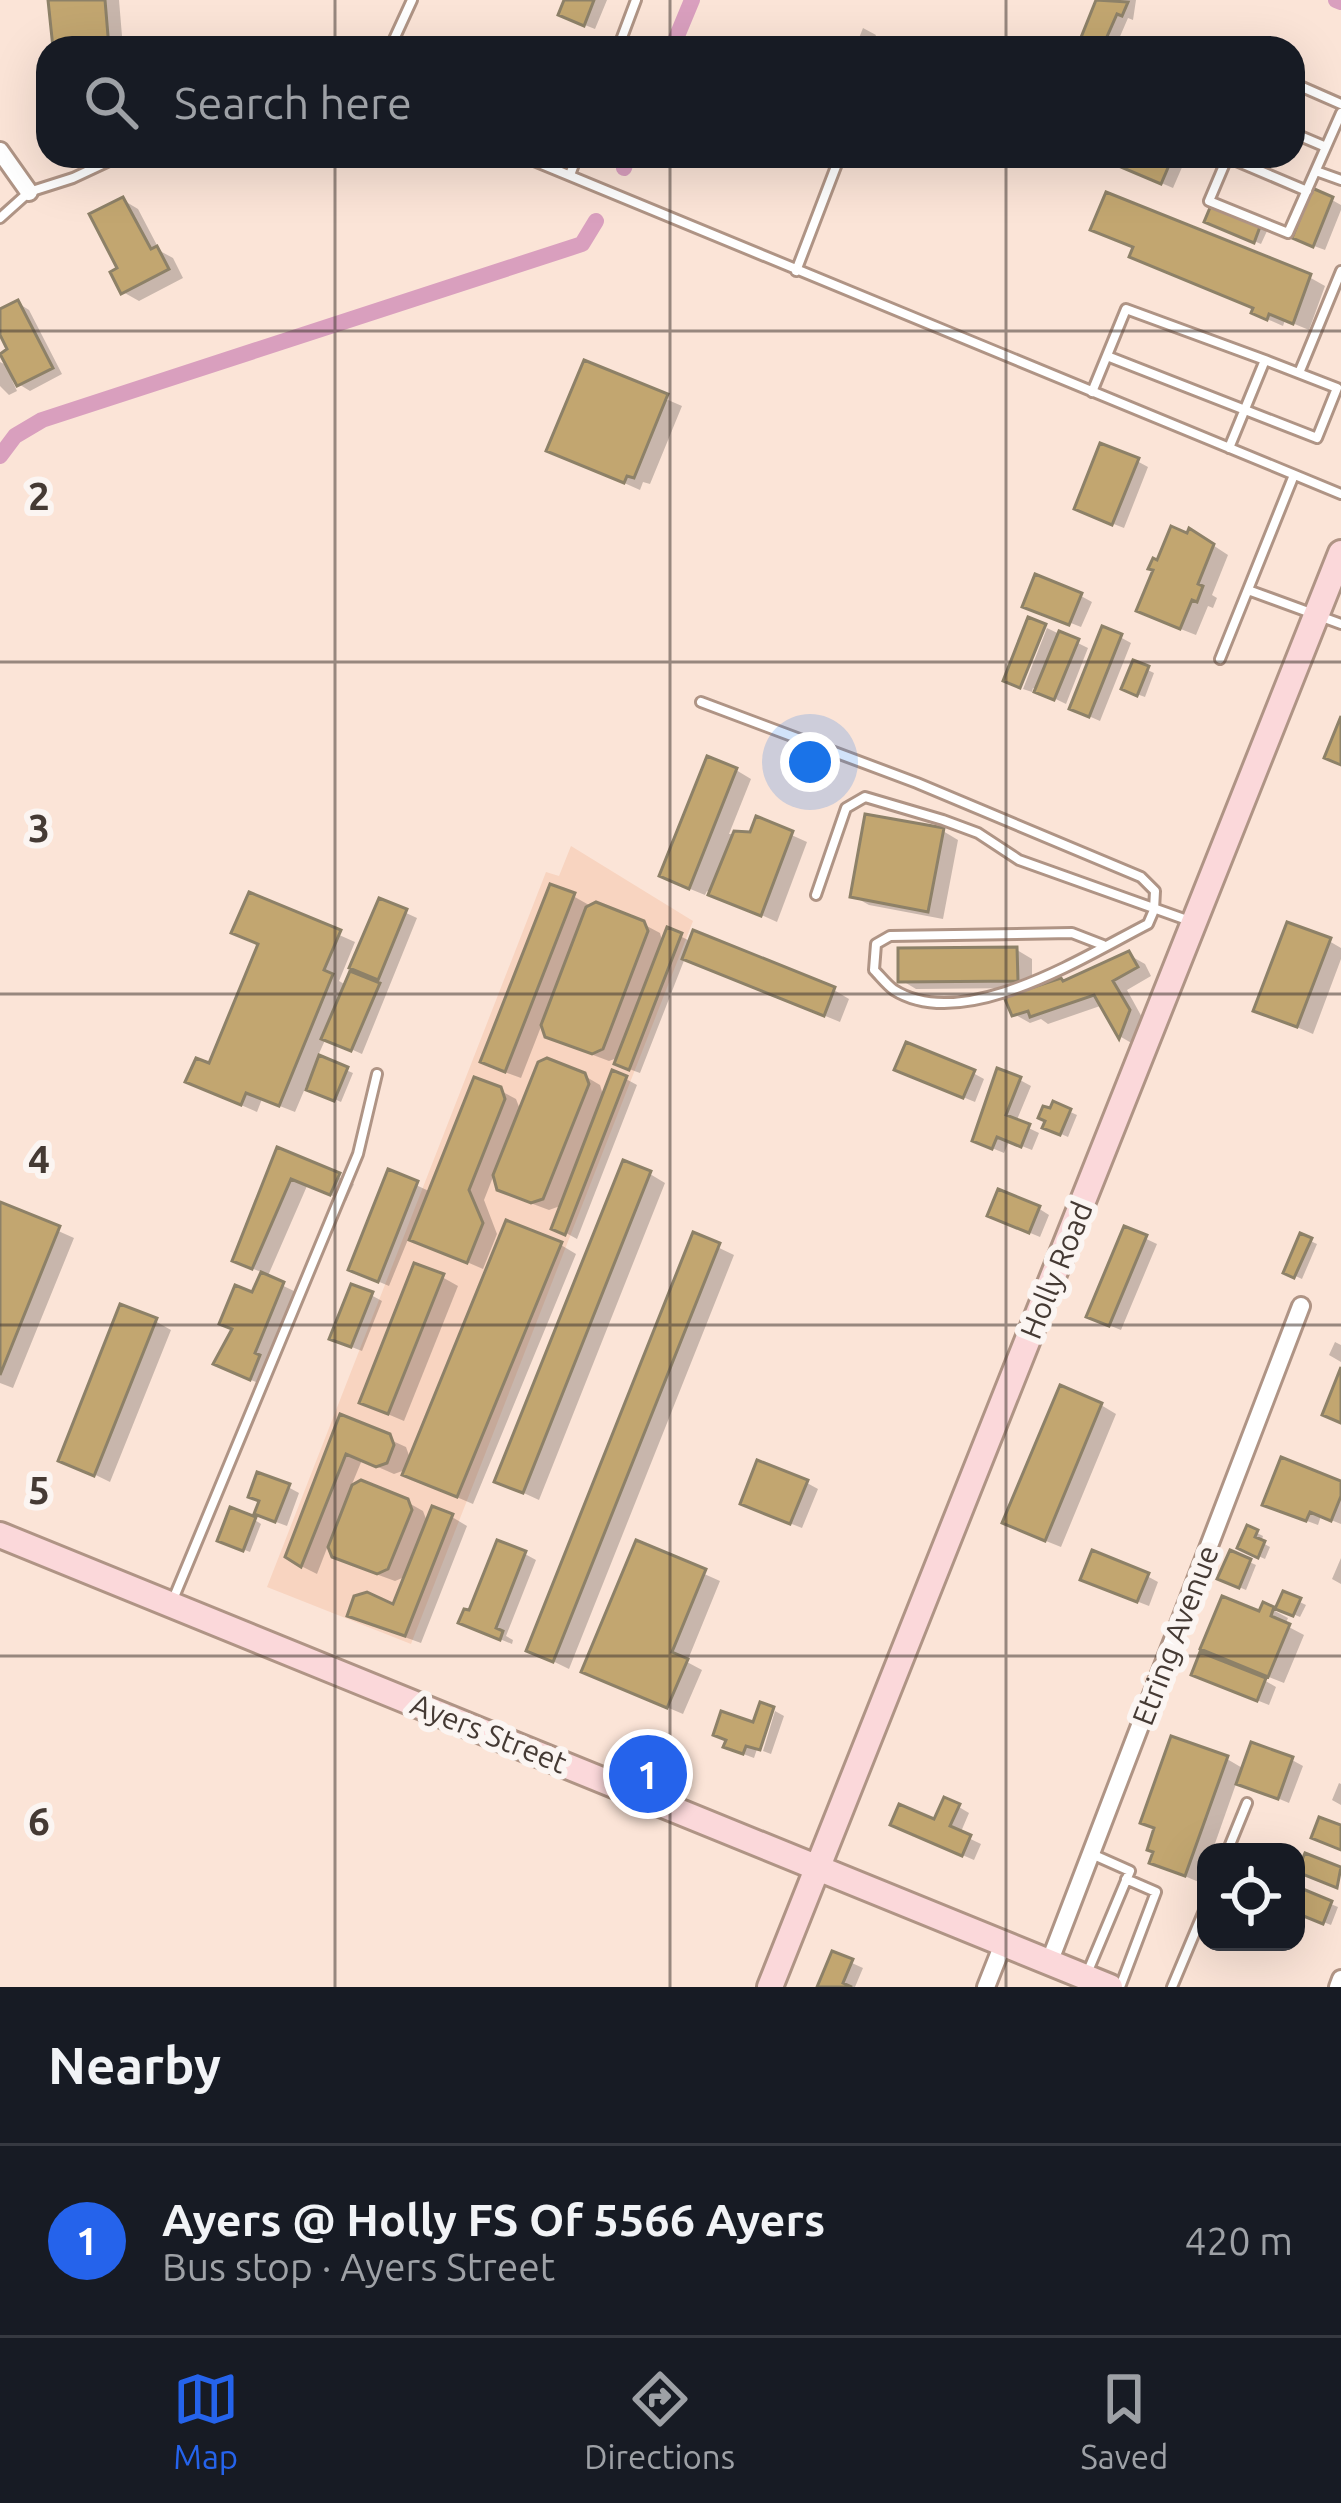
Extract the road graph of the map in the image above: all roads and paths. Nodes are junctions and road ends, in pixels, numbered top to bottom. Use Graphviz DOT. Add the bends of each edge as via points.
graph roads {
  1 [pos="412,0"];
  2 [pos="636,0"];
  3 [pos="396,36"];
  4 [pos="622,36"];
  5 [pos="1305,89"];
  6 [pos="1341,108"];
  7 [pos="1305,138"];
  8 [pos="1326,147"];
  9 [pos="0,151"];
  10 [pos="94,168"];
  11 [pos="551,168"];
  12 [pos="573,168"];
  13 [pos="835,168"];
  14 [pos="1223,168"];
  15 [pos="1254,168"];
  16 [pos="1316,171"];
  17 [pos="570,176"];
  18 [pos="1341,180"];
  19 [pos="1307,191"];
  20 [pos="29,192"];
  21 [pos="0,218"];
  22 [pos="796,271"];
  23 [pos="1341,271"];
  24 [pos="1107,356"];
  25 [pos="1265,359"];
  26 [pos="1299,373"];
  27 [pos="1341,376"];
  28 [pos="1336,388"];
  29 [pos="1093,392"];
  30 [pos="1245,410"];
  31 [pos="1229,448"];
  32 [pos="1294,475"];
  33 [pos="1341,494"];
  34 [pos="1341,553"];
  35 [pos="1248,590"];
  36 [pos="1329,619"];
  37 [pos="1220,658"];
  38 [pos="701,702"];
  39 [pos="815,895"];
  40 [pos="1154,910"];
  41 [pos="1195,922"];
  42 [pos="1103,945"];
  43 [pos="377,1074"];
  44 [pos="1300,1306"];
  45 [pos="0,1535"];
  46 [pos="172,1603"];
  47 [pos="1246,1803"];
  48 [pos="1230,1843"];
  49 [pos="1090,1854"];
  50 [pos="819,1869"];
  51 [pos="1126,1880"];
  52 [pos="1197,1927"];
  53 [pos="1003,1944"];
  54 [pos="1049,1963"];
  55 [pos="1341,1978"];
  56 [pos="1098,1982"];
  57 [pos="770,1987"];
  58 [pos="986,1987"];
  59 [pos="1120,1987"];
  60 [pos="1172,1987"];
  61 [pos="1337,1987"];
  1 -- 3 [label="lane"];
  2 -- 4 [label="lane"];
  5 -- 6 [label="lane"];
  6 -- 8 [label="lane"];
  7 -- 8 [label="lane"];
  8 -- 16 [label="lane"];
  9 -- 20 [label="street"];
  10 -- 20 [label="lane"];
  11 -- 17 [label="lane"];
  12 -- 17 [label="lane"];
  13 -- 22 [label="lane"];
  14 -- 19 [label="lane" via="1209,201 1288,233"];
  15 -- 19 [label="lane"];
  16 -- 18 [label="lane"];
  16 -- 19 [label="lane"];
  17 -- 22 [label="lane"];
  20 -- 21 [label="lane"];
  22 -- 29 [label="lane"];
  23 -- 26 [label="lane"];
  24 -- 25 [label="lane" via="1126,308"];
  24 -- 29 [label="lane"];
  24 -- 30 [label="lane"];
  25 -- 26 [label="lane"];
  25 -- 30 [label="lane"];
  26 -- 28 [label="lane"];
  27 -- 28 [label="lane"];
  28 -- 30 [label="lane" via="1317,438"];
  29 -- 31 [label="lane"];
  30 -- 31 [label="lane"];
  31 -- 32 [label="lane"];
  32 -- 33 [label="lane"];
  32 -- 35 [label="lane"];
  34 -- 36 [label="main road, Holly Road"];
  35 -- 36 [label="lane"];
  35 -- 37 [label="lane"];
  36 -- 41 [label="main road, Holly Road"];
  38 -- 40 [label="lane" via="1141,877 1155,891"];
  39 -- 40 [label="lane" via="846,808 865,797 978,833 1019,860"];
  40 -- 41 [label="lane"];
  40 -- 42 [label="lane" via="1148,924"];
  41 -- 50 [label="main road, Holly Road"];
  42 -- 42 [label="lane" via="1055,973 952,1002 893,989 874,970 876,944 890,936 1072,933"];
  43 -- 46 [label="lane" via="358,1154"];
  44 -- 49 [label="street, Etring Avenue"];
  45 -- 46 [label="main road, Ayers Street"];
  46 -- 50 [label="main road, Ayers Street"];
  47 -- 48 [label="lane"];
  49 -- 51 [label="lane" via="1130,1871"];
  49 -- 54 [label="street, Etring Avenue"];
  50 -- 53 [label="main road, Ayers Street"];
  50 -- 57 [label="main road, Holly Road"];
  51 -- 56 [label="lane"];
  51 -- 59 [label="lane" via="1156,1892"];
  52 -- 60 [label="lane"];
  53 -- 54 [label="main road, Ayers Street"];
  53 -- 58 [label="street"];
  54 -- 56 [label="main road, Ayers Street"];
  55 -- 61 [label="street"];
}
